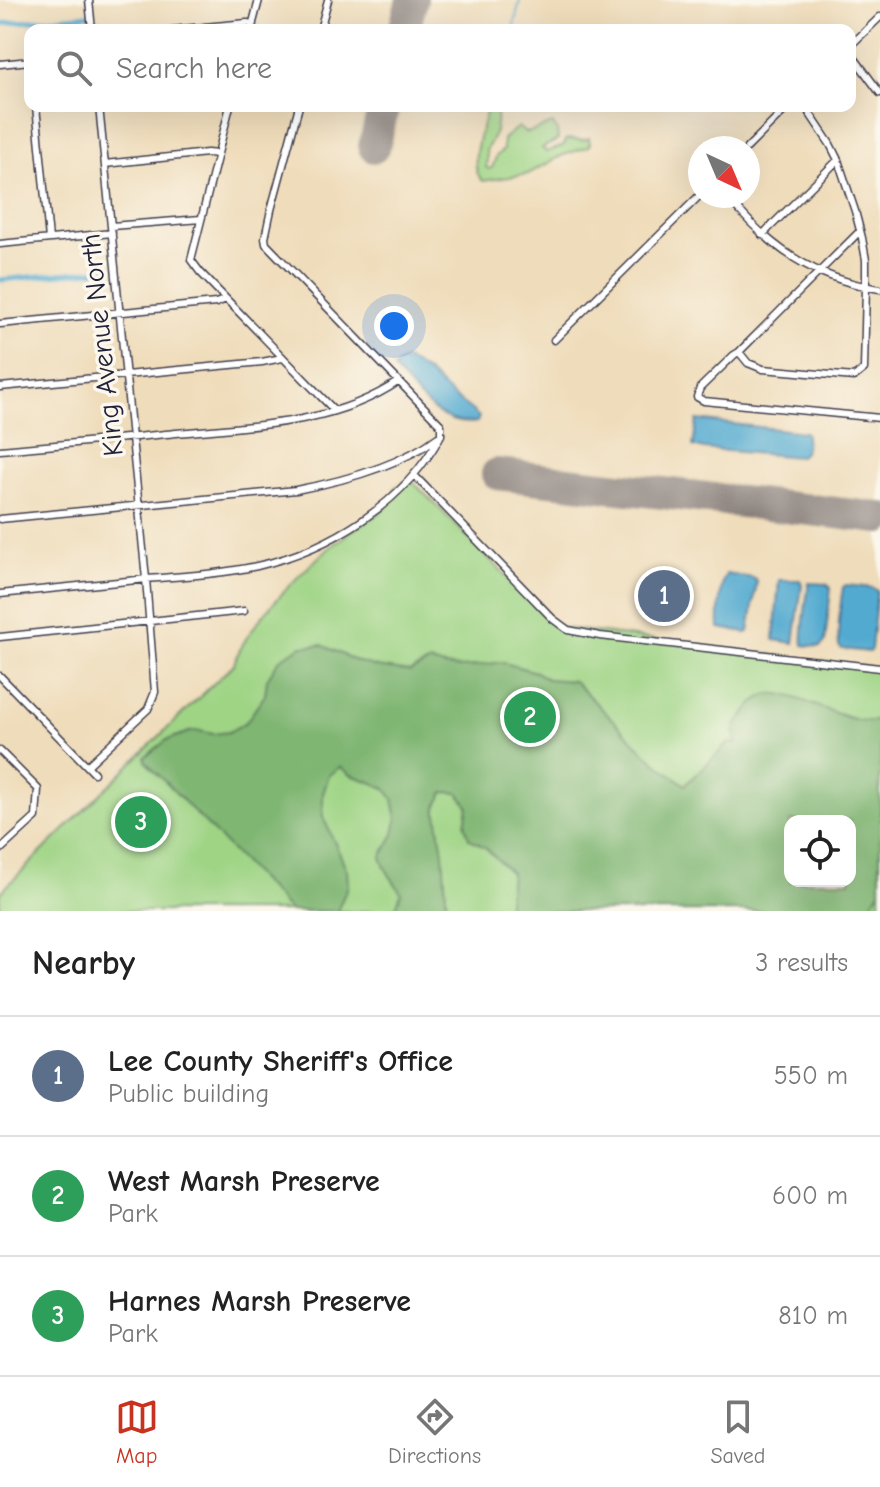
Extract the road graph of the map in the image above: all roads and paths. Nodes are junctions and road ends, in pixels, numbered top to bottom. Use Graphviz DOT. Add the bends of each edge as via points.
graph roads {
  1 [pos="89,0"];
  2 [pos="259,0"];
  3 [pos="328,0"];
  4 [pos="880,17"];
  5 [pos="91,24"];
  6 [pos="253,24"];
  7 [pos="322,24"];
  8 [pos="856,40"];
  9 [pos="856,60"];
  10 [pos="24,62"];
  11 [pos="0,64"];
  12 [pos="880,93"];
  13 [pos="37,112"];
  14 [pos="100,112"];
  15 [pos="228,112"];
  16 [pos="297,112"];
  17 [pos="783,112"];
  18 [pos="809,112"];
  19 [pos="759,136"];
  20 [pos="218,154"];
  21 [pos="838,160"];
  22 [pos="105,164"];
  23 [pos="688,207"];
  24 [pos="738,208"];
  25 [pos="201,219"];
  26 [pos="112,229"];
  27 [pos="860,231"];
  28 [pos="762,235"];
  29 [pos="49,239"];
  30 [pos="0,244"];
  31 [pos="819,272"];
  32 [pos="866,287"];
  33 [pos="880,289"];
  34 [pos="226,299"];
  35 [pos="120,312"];
  36 [pos="0,324"];
  37 [pos="554,340"];
  38 [pos="739,352"];
  39 [pos="282,358"];
  40 [pos="126,374"];
  41 [pos="399,381"];
  42 [pos="0,387"];
  43 [pos="334,410"];
  44 [pos="880,418"];
  45 [pos="441,435"];
  46 [pos="132,437"];
  47 [pos="0,450"];
  48 [pos="414,451"];
  49 [pos="425,464"];
  50 [pos="414,475"];
  51 [pos="139,506"];
  52 [pos="0,519"];
  53 [pos="146,579"];
  54 [pos="0,594"];
  55 [pos="244,611"];
  56 [pos="150,620"];
  57 [pos="0,637"];
  58 [pos="880,668"];
  59 [pos="0,676"];
  60 [pos="0,751"];
  61 [pos="87,766"];
  62 [pos="94,773"];
  63 [pos="0,850"];
  1 -- 5 [label="street"];
  2 -- 6 [label="street"];
  3 -- 7 [label="street"];
  4 -- 8 [label="street"];
  9 -- 12 [label="street"];
  10 -- 11 [label="street"];
  13 -- 29 [label="street"];
  14 -- 22 [label="street, King Avenue North"];
  15 -- 20 [label="street"];
  16 -- 41 [label="street" via="266,244"];
  17 -- 19 [label="street"];
  18 -- 21 [label="street"];
  20 -- 22 [label="street"];
  20 -- 25 [label="street"];
  21 -- 27 [label="street"];
  21 -- 28 [label="street"];
  22 -- 26 [label="street, King Avenue North"];
  23 -- 37 [label="street"];
  24 -- 28 [label="street"];
  25 -- 26 [label="street"];
  25 -- 34 [label="street" via="191,260"];
  26 -- 29 [label="street"];
  26 -- 35 [label="street, King Avenue North"];
  27 -- 31 [label="street"];
  27 -- 32 [label="street"];
  28 -- 31 [label="street"];
  29 -- 30 [label="street"];
  31 -- 32 [label="street"];
  31 -- 38 [label="street"];
  32 -- 33 [label="street"];
  32 -- 38 [label="street" via="865,363 860,374 763,369"];
  34 -- 35 [label="street"];
  34 -- 39 [label="street"];
  35 -- 36 [label="street"];
  35 -- 40 [label="street, King Avenue North"];
  38 -- 44 [label="street" via="697,397"];
  39 -- 40 [label="street"];
  39 -- 43 [label="street"];
  40 -- 42 [label="street"];
  40 -- 46 [label="street, King Avenue North"];
  41 -- 43 [label="street"];
  41 -- 45 [label="street" via="441,425"];
  43 -- 46 [label="street" via="272,424"];
  45 -- 48 [label="street"];
  45 -- 49 [label="street"];
  46 -- 47 [label="street"];
  46 -- 51 [label="street, King Avenue North"];
  48 -- 49 [label="street"];
  48 -- 51 [label="street" via="317,486"];
  49 -- 50 [label="street"];
  50 -- 53 [label="street" via="370,514 307,550 256,566"];
  50 -- 58 [label="street" via="568,630"];
  51 -- 52 [label="street"];
  51 -- 53 [label="street, King Avenue North"];
  53 -- 54 [label="street"];
  53 -- 56 [label="street, King Avenue North"];
  55 -- 56 [label="street"];
  56 -- 57 [label="street"];
  56 -- 61 [label="street, King Avenue North" via="155,692 148,709"];
  59 -- 61 [label="street"];
  60 -- 63 [label="street" via="38,789 36,817"];
  61 -- 62 [label="street"];
}
